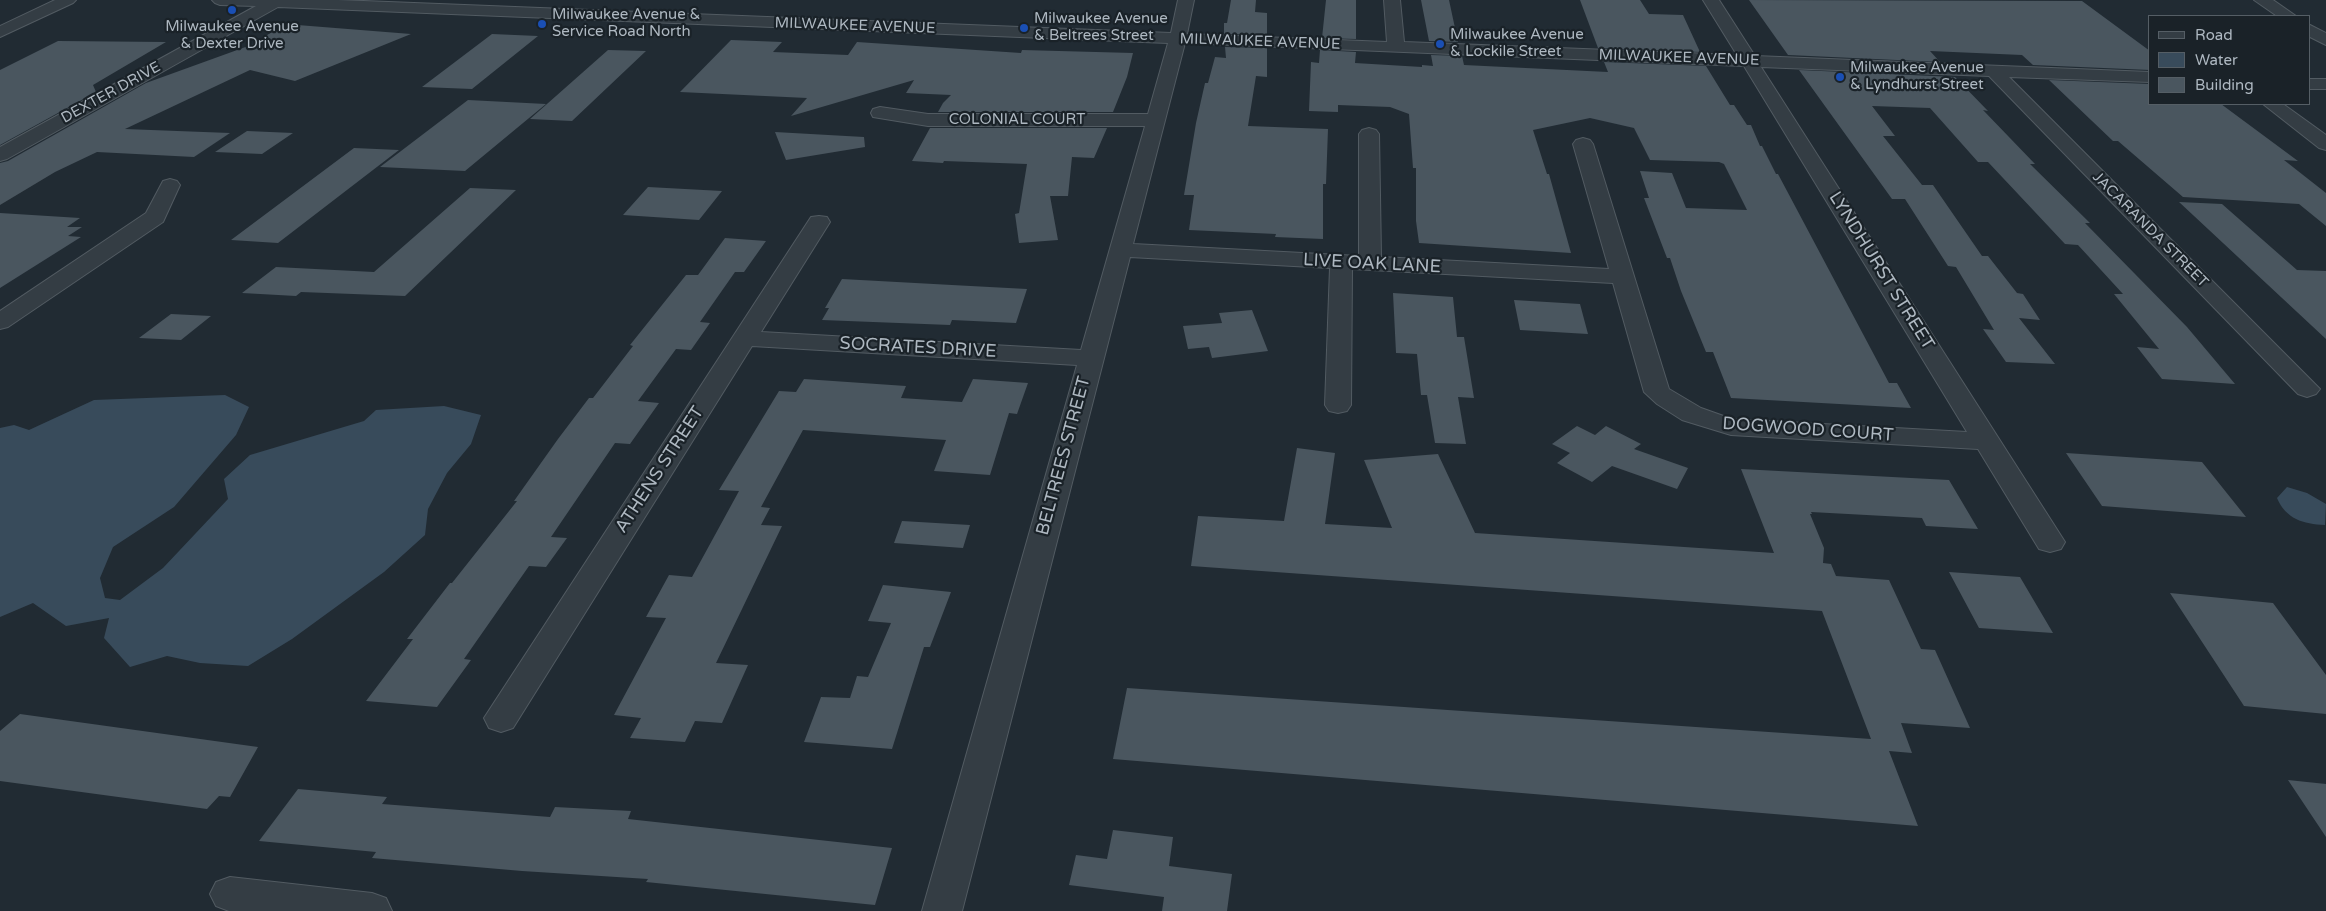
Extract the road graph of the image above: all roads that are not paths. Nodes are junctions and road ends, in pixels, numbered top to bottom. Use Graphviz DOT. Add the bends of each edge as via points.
graph roads {
  1 [pos="68,0"];
  2 [pos="220,0"];
  3 [pos="1186,0"];
  4 [pos="1392,0"];
  5 [pos="1711,0"];
  6 [pos="2262,0"];
  7 [pos="275,2"];
  8 [pos="396,4"];
  9 [pos="2286,15"];
  10 [pos="2311,31"];
  11 [pos="0,32"];
  12 [pos="1178,38"];
  13 [pos="2326,40"];
  14 [pos="1396,47"];
  15 [pos="1750,61"];
  16 [pos="1994,71"];
  17 [pos="2148,77"];
  18 [pos="2311,84"];
  19 [pos="2326,84"];
  20 [pos="2273,105"];
  21 [pos="880,113"];
  22 [pos="1155,120"];
  23 [pos="1369,134"];
  24 [pos="1583,144"];
  25 [pos="2326,144"];
  26 [pos="0,155"];
  27 [pos="170,185"];
  28 [pos="819,222"];
  29 [pos="1120,250"];
  30 [pos="1341,262"];
  31 [pos="1370,264"];
  32 [pos="1624,277"];
  33 [pos="0,322"];
  34 [pos="746,338"];
  35 [pos="1091,358"];
  36 [pos="2307,389"];
  37 [pos="1338,404"];
  38 [pos="1987,441"];
  39 [pos="2050,542"];
  40 [pos="501,718"];
  41 [pos="230,894"];
  42 [pos="372,911"];
  43 [pos="942,911"];
  1 -- 11 [label="street"];
  2 -- 7 [label="street, MILWAUKEE AVENUE"];
  3 -- 12 [label="street, BELTREES STREET"];
  4 -- 14 [label="street"];
  5 -- 15 [label="street, LYNDHURST STREET"];
  6 -- 9 [label="street"];
  7 -- 8 [label="street, MILWAUKEE AVENUE"];
  7 -- 26 [label="street, DEXTER DRIVE"];
  8 -- 12 [label="street, MILWAUKEE AVENUE"];
  10 -- 13 [label="street"];
  12 -- 14 [label="street, MILWAUKEE AVENUE"];
  12 -- 22 [label="street, BELTREES STREET"];
  14 -- 15 [label="street, MILWAUKEE AVENUE"];
  15 -- 16 [label="street, MILWAUKEE AVENUE"];
  15 -- 38 [label="street, LYNDHURST STREET"];
  16 -- 17 [label="street, MILWAUKEE AVENUE"];
  16 -- 36 [label="street, JACARANDA STREET"];
  18 -- 19 [label="street"];
  20 -- 25 [label="street"];
  21 -- 22 [label="street, COLONIAL COURT" via="928,120"];
  22 -- 29 [label="street, BELTREES STREET"];
  23 -- 31 [label="street"];
  24 -- 32 [label="street, DOGWOOD COURT"];
  27 -- 33 [label="street" via="155,217"];
  28 -- 34 [label="street, ATHENS STREET"];
  29 -- 30 [label="street, LIVE OAK LANE"];
  29 -- 35 [label="street, BELTREES STREET"];
  30 -- 31 [label="street, LIVE OAK LANE"];
  30 -- 37 [label="street"];
  31 -- 32 [label="street, LIVE OAK LANE"];
  32 -- 38 [label="street, DOGWOOD COURT" via="1657,392 1701,420 1731,427"];
  34 -- 35 [label="street, SOCRATES DRIVE"];
  34 -- 40 [label="street, ATHENS STREET"];
  35 -- 43 [label="street, BELTREES STREET"];
  38 -- 39 [label="street, LYNDHURST STREET"];
  41 -- 42 [label="street"];
}
